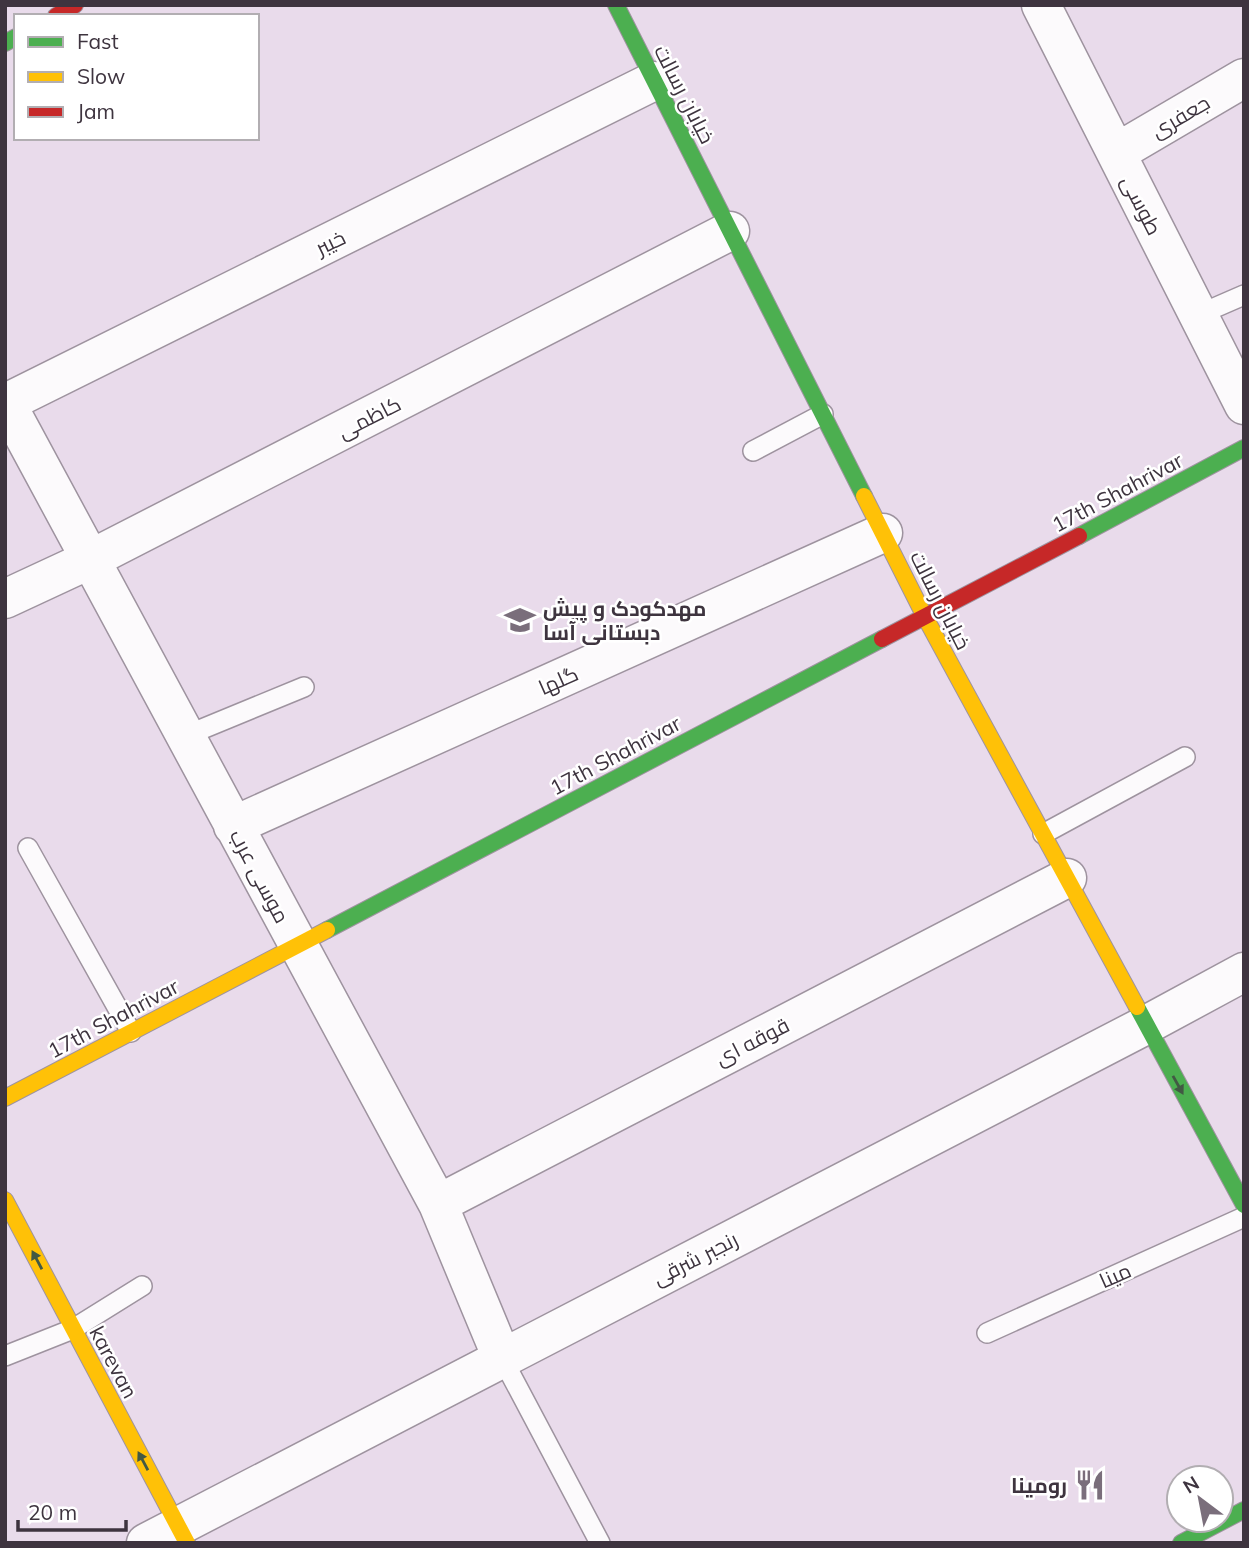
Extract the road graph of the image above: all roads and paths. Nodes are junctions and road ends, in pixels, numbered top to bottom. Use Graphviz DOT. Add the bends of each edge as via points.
graph roads {
  1 [pos="75,5"];
  2 [pos="617,5"];
  3 [pos="1041,5"];
  4 [pos="59,14"];
  5 [pos="1244,78"];
  6 [pos="654,80"];
  7 [pos="1116,153"];
  8 [pos="730,231"];
  9 [pos="1244,295"];
  10 [pos="1198,315"];
  11 [pos="6,402"];
  12 [pos="1244,405"];
  13 [pos="822,414"];
  14 [pos="1244,448"];
  15 [pos="752,451"];
  16 [pos="883,533"];
  17 [pos="90,559"];
  18 [pos="5,599"];
  19 [pos="925,617"];
  20 [pos="304,687"];
  21 [pos="185,736"];
  22 [pos="1185,757"];
  23 [pos="233,826"];
  24 [pos="1043,834"];
  25 [pos="28,848"];
  26 [pos="1067,878"];
  27 [pos="298,945"];
  28 [pos="1244,972"];
  29 [pos="1146,1025"];
  30 [pos="131,1032"];
  31 [pos="5,1098"];
  32 [pos="5,1200"];
  33 [pos="438,1204"];
  34 [pos="1244,1205"];
  35 [pos="1244,1217"];
  36 [pos="142,1286"];
  37 [pos="73,1329"];
  38 [pos="987,1333"];
  39 [pos="5,1356"];
  40 [pos="502,1358"];
  41 [pos="1244,1510"];
  42 [pos="170,1537"];
  43 [pos="600,1543"];
  44 [pos="1181,1543"];
  1 -- 4 [label="street"];
  2 -- 6 [label="street, خیابان رسالت"];
  3 -- 7 [label="street, طوسی"];
  5 -- 7 [label="street, جعفری"];
  6 -- 8 [label="street, خیابان رسالت"];
  6 -- 11 [label="street, خیبر"];
  7 -- 10 [label="street, طوسی"];
  8 -- 13 [label="street, خیابان رسالت"];
  8 -- 17 [label="street, کاظمی"];
  9 -- 10 [label="lane"];
  10 -- 12 [label="street, طوسی"];
  11 -- 17 [label="street, موسی عرب"];
  13 -- 15 [label="lane"];
  13 -- 16 [label="street, خیابان رسالت"];
  14 -- 19 [label="street, 17th Shahrivar"];
  16 -- 19 [label="street, خیابان رسالت"];
  16 -- 23 [label="street, گلها"];
  17 -- 18 [label="street, کاظمی"];
  17 -- 21 [label="street, موسی عرب"];
  19 -- 24 [label="street, خیابان رسالت"];
  19 -- 27 [label="street, 17th Shahrivar"];
  20 -- 21 [label="lane"];
  21 -- 23 [label="street, موسی عرب"];
  22 -- 24 [label="lane"];
  23 -- 27 [label="street, موسی عرب"];
  24 -- 26 [label="street, خیابان رسالت"];
  25 -- 30 [label="lane"];
  26 -- 29 [label="street, خیابان رسالت"];
  26 -- 33 [label="street, قوقه ای"];
  27 -- 30 [label="street, 17th Shahrivar"];
  27 -- 33 [label="street, موسی عرب"];
  28 -- 29 [label="street, رنجبر شرقی"];
  29 -- 34 [label="street, خیابان رسالت, one-way"];
  29 -- 40 [label="street, رنجبر شرقی"];
  30 -- 31 [label="street, 17th Shahrivar"];
  37 -- 32 [label="street, karevan, one-way"];
  33 -- 40 [label="street, موسی عرب"];
  35 -- 38 [label="lane, مینا"];
  36 -- 37 [label="lane"];
  37 -- 39 [label="lane"];
  42 -- 37 [label="street, karevan, one-way"];
  40 -- 42 [label="street, رنجبر شرقی"];
  40 -- 43 [label="lane"];
  41 -- 44 [label="street"];
}
